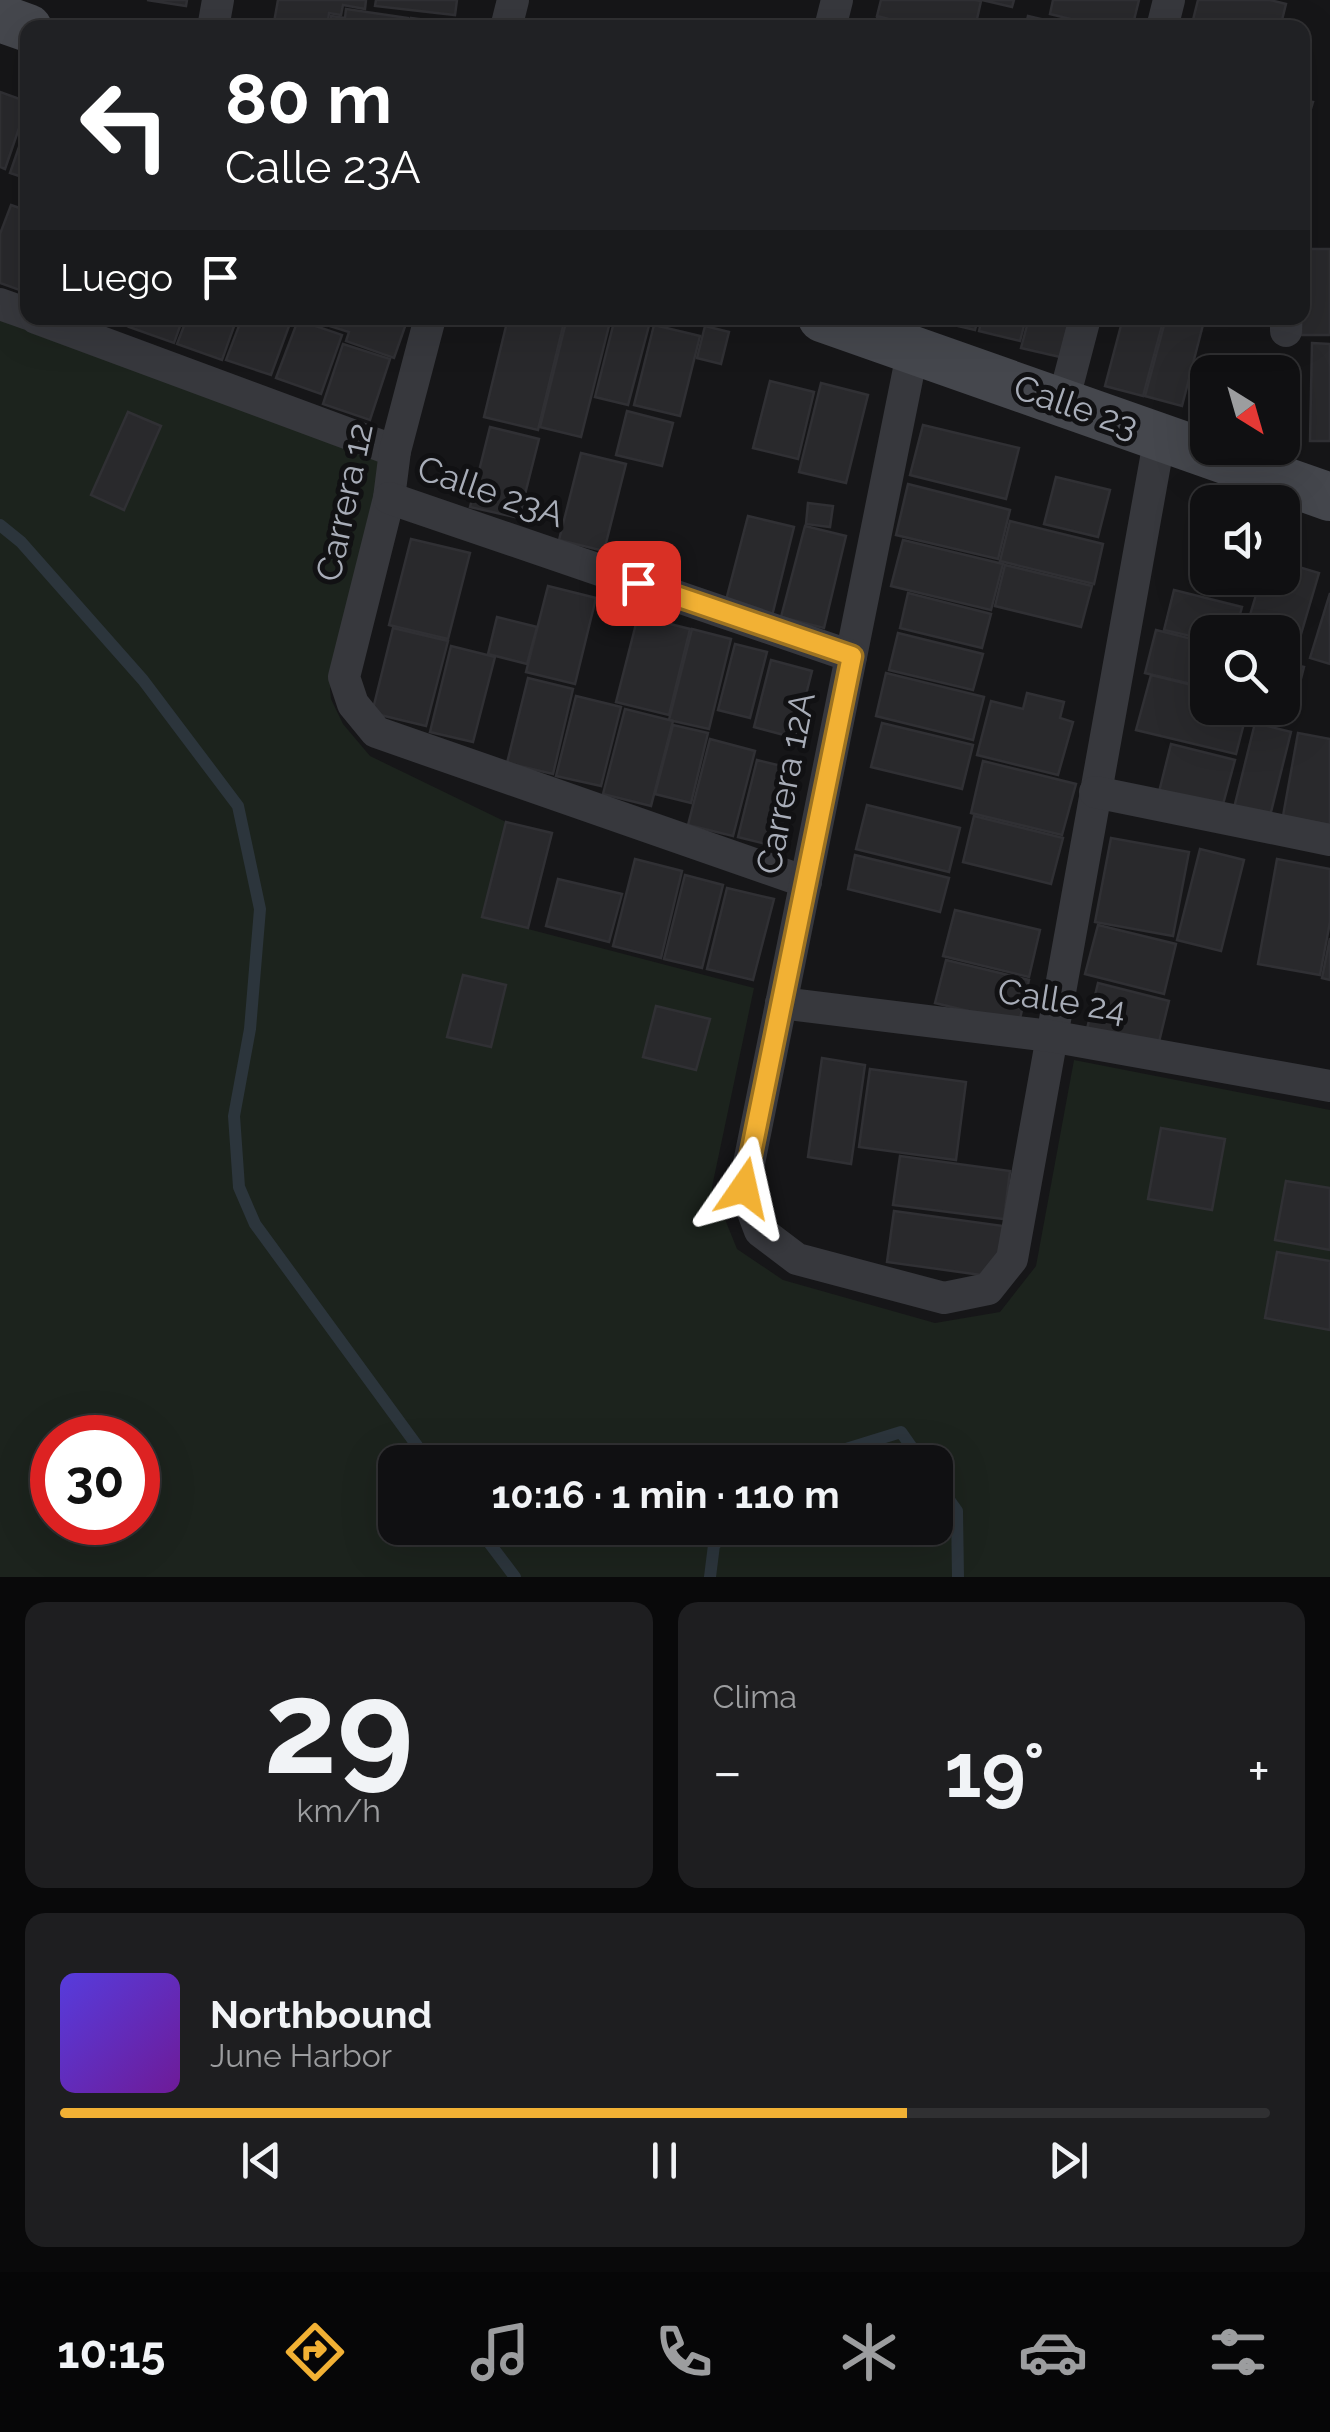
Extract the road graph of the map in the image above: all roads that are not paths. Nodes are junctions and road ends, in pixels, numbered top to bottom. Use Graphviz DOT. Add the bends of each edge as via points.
graph roads {
  1 [pos="55,325"];
  2 [pos="428,325"];
  3 [pos="843,325"];
  4 [pos="1083,325"];
  5 [pos="913,349"];
  6 [pos="1063,402"];
  7 [pos="1160,436"];
  8 [pos="395,451"];
  9 [pos="1330,497"];
  10 [pos="389,498"];
  11 [pos="852,656"];
  12 [pos="1095,792"];
  13 [pos="1330,840"];
  14 [pos="806,882"];
  15 [pos="781,1003"];
  16 [pos="1050,1036"];
  17 [pos="1330,1086"];
  1 -- 8 [label="street, Calle 23A"];
  2 -- 8 [label="street, Carrera 12"];
  3 -- 5 [label="street, Calle 23"];
  4 -- 6 [label="street"];
  5 -- 6 [label="street, Calle 23"];
  5 -- 11 [label="street, Carrera 12A"];
  6 -- 7 [label="street, Calle 23"];
  7 -- 9 [label="street, Calle 23"];
  7 -- 12 [label="street"];
  8 -- 10 [label="street, Carrera 12"];
  10 -- 11 [label="street, Calle 23A"];
  10 -- 14 [label="street, Carrera 12" via="344,677 353,704 376,732"];
  11 -- 14 [label="street, Carrera 12A"];
  12 -- 13 [label="street"];
  12 -- 16 [label="street"];
  14 -- 15 [label="street, Carrera 12A"];
  15 -- 16 [label="street, Calle 24"];
  15 -- 16 [label="street, Carrera 12A" via="744,1188 760,1232 797,1259 944,1298 988,1289 1012,1259"];
  16 -- 17 [label="street, Calle 24"];
}
